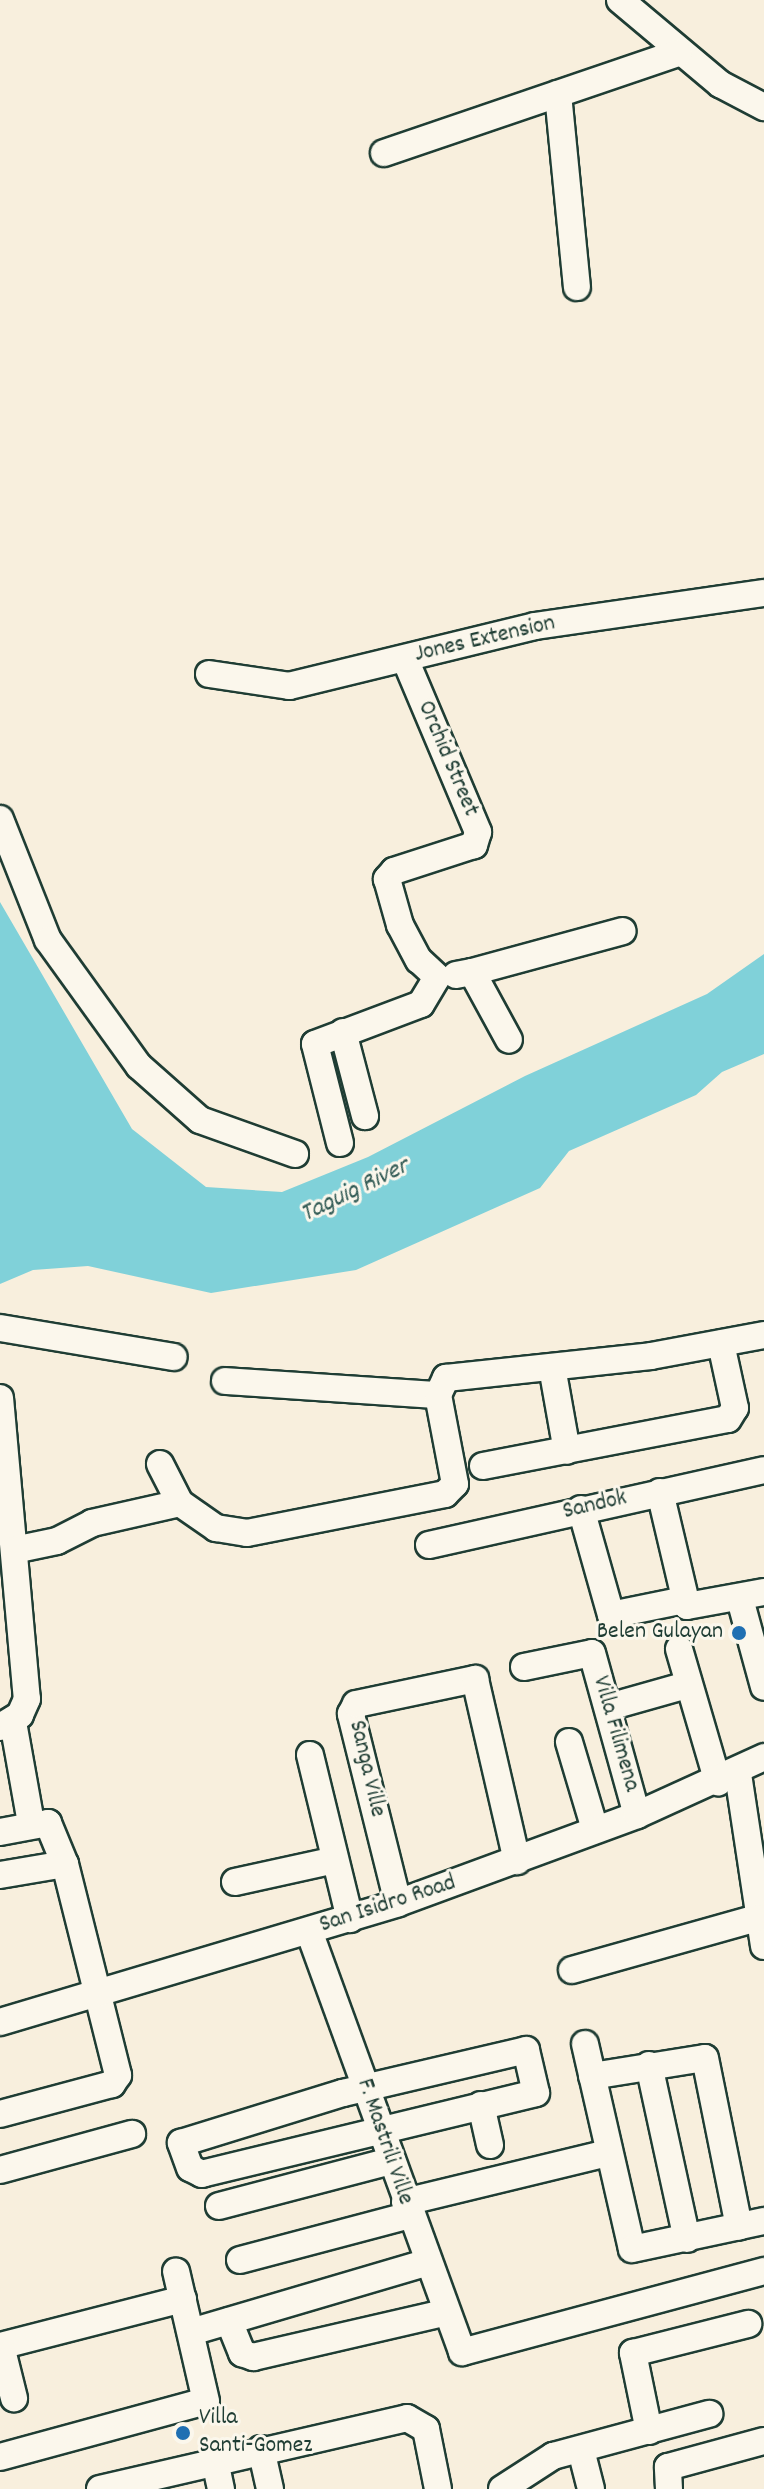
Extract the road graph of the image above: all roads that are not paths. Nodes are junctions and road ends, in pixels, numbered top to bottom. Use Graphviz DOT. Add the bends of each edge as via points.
graph roads {
  1 [pos="620,0"];
  2 [pos="678,53"];
  3 [pos="558,94"];
  4 [pos="764,107"];
  5 [pos="384,153"];
  6 [pos="577,287"];
  7 [pos="764,593"];
  8 [pos="405,659"];
  9 [pos="209,674"];
  10 [pos="0,819"];
  11 [pos="623,931"];
  12 [pos="472,972"];
  13 [pos="437,977"];
  14 [pos="343,1032"];
  15 [pos="509,1040"];
  16 [pos="365,1116"];
  17 [pos="340,1143"];
  18 [pos="295,1154"];
  19 [pos="0,1328"];
  20 [pos="764,1335"];
  21 [pos="721,1344"];
  22 [pos="174,1357"];
  23 [pos="552,1367"];
  24 [pos="225,1381"];
  25 [pos="438,1395"];
  26 [pos="0,1398"];
  27 [pos="567,1451"];
  28 [pos="160,1464"];
  29 [pos="483,1466"];
  30 [pos="764,1470"];
  31 [pos="660,1492"];
  32 [pos="442,1495"];
  33 [pos="180,1503"];
  34 [pos="581,1509"];
  35 [pos="14,1550"];
  36 [pos="752,1595"];
  37 [pos="684,1600"];
  38 [pos="679,1649"];
  39 [pos="524,1667"];
  40 [pos="762,1671"];
  41 [pos="687,1685"];
  42 [pos="609,1707"];
  43 [pos="6,1725"];
  44 [pos="569,1742"];
  45 [pos="310,1755"];
  46 [pos="764,1757"];
  47 [pos="728,1778"];
  48 [pos="12,1787"];
  49 [pos="637,1815"];
  50 [pos="31,1823"];
  51 [pos="595,1829"];
  52 [pos="0,1832"];
  53 [pos="335,1860"];
  54 [pos="517,1861"];
  55 [pos="65,1864"];
  56 [pos="0,1875"];
  57 [pos="235,1882"];
  58 [pos="398,1903"];
  59 [pos="757,1918"];
  60 [pos="350,1919"];
  61 [pos="309,1931"];
  62 [pos="764,1946"];
  63 [pos="572,1970"];
  64 [pos="98,1992"];
  65 [pos="0,2022"];
  66 [pos="585,2044"];
  67 [pos="649,2065"];
  68 [pos="592,2076"];
  69 [pos="365,2088"];
  70 [pos="481,2105"];
  71 [pos="0,2114"];
  72 [pos="380,2131"];
  73 [pos="132,2134"];
  74 [pos="490,2145"];
  75 [pos="608,2153"];
  76 [pos="391,2161"];
  77 [pos="0,2170"];
  78 [pos="219,2206"];
  79 [pos="407,2209"];
  80 [pos="751,2224"];
  81 [pos="687,2239"];
  82 [pos="240,2260"];
  83 [pos="426,2263"];
  84 [pos="176,2271"];
  85 [pos="764,2271"];
  86 [pos="183,2299"];
  87 [pos="444,2313"];
  88 [pos="229,2321"];
  89 [pos="748,2324"];
  90 [pos="191,2332"];
  91 [pos="0,2346"];
  92 [pos="14,2398"];
  93 [pos="709,2414"];
  94 [pos="649,2431"];
  95 [pos="764,2441"];
  96 [pos="261,2449"];
  97 [pos="581,2450"];
  98 [pos="0,2457"];
  99 [pos="215,2461"];
  100 [pos="100,2489"];
  101 [pos="221,2489"];
  102 [pos="270,2489"];
  103 [pos="438,2489"];
  104 [pos="502,2489"];
  105 [pos="591,2489"];
  106 [pos="669,2489"];
  1 -- 2 [label="street"];
  2 -- 3 [label="street"];
  2 -- 4 [label="street"];
  3 -- 5 [label="street"];
  3 -- 6 [label="street"];
  7 -- 8 [label="street, Jones Extension" via="535,626"];
  8 -- 9 [label="street, Jones Extension" via="281,686"];
  8 -- 13 [label="street, Orchid Street" via="478,832 474,845 394,871 387,879 400,925 419,960"];
  10 -- 18 [label="street" via="48,940 139,1066 200,1120"];
  11 -- 12 [label="street"];
  12 -- 13 [label="street"];
  12 -- 15 [label="street"];
  13 -- 14 [label="street" via="421,1004"];
  14 -- 16 [label="street"];
  14 -- 17 [label="street" via="313,1049"];
  19 -- 22 [label="street"];
  20 -- 21 [label="street"];
  21 -- 23 [label="street"];
  21 -- 27 [label="street" via="735,1408 728,1419"];
  23 -- 25 [label="street" via="446,1378"];
  23 -- 27 [label="street"];
  24 -- 25 [label="street"];
  25 -- 32 [label="street" via="455,1484"];
  26 -- 35 [label="street"];
  27 -- 29 [label="street"];
  28 -- 33 [label="street"];
  30 -- 31 [label="street, Sandok"];
  31 -- 34 [label="street, Sandok"];
  31 -- 37 [label="street"];
  32 -- 33 [label="street" via="247,1533 216,1528"];
  32 -- 34 [label="street, Sandok" via="441,1541"];
  33 -- 35 [label="street"];
  34 -- 37 [label="street" via="611,1615"];
  35 -- 43 [label="street" via="27,1699"];
  36 -- 37 [label="street" via="696,1609"];
  36 -- 40 [label="street"];
  38 -- 41 [label="street"];
  39 -- 42 [label="street, Villa Filimena" via="592,1653"];
  41 -- 42 [label="street"];
  41 -- 47 [label="street"];
  42 -- 49 [label="street, Villa Filimena"];
  43 -- 48 [label="street"];
  44 -- 51 [label="street"];
  45 -- 53 [label="street"];
  46 -- 47 [label="street, San Isidro Road"];
  47 -- 49 [label="street, San Isidro Road"];
  47 -- 59 [label="street"];
  48 -- 50 [label="street"];
  49 -- 51 [label="street, San Isidro Road"];
  50 -- 52 [label="street"];
  50 -- 55 [label="street" via="51,1825"];
  51 -- 54 [label="street, San Isidro Road"];
  53 -- 57 [label="street"];
  53 -- 60 [label="street"];
  54 -- 58 [label="street, San Isidro Road"];
  54 -- 58 [label="street, Sanga Ville" via="475,1679 356,1704 351,1714"];
  55 -- 56 [label="street"];
  55 -- 64 [label="street"];
  58 -- 60 [label="street, San Isidro Road"];
  59 -- 62 [label="street"];
  59 -- 63 [label="street"];
  60 -- 61 [label="street, San Isidro Road"];
  61 -- 64 [label="street, San Isidro Road"];
  61 -- 69 [label="street, F. Mastrili Ville"];
  64 -- 65 [label="street, San Isidro Road"];
  64 -- 71 [label="street" via="116,2081"];
  66 -- 68 [label="street"];
  67 -- 68 [label="street"];
  67 -- 80 [label="street" via="698,2055 709,2066"];
  67 -- 81 [label="street"];
  68 -- 75 [label="street"];
  69 -- 70 [label="street" via="529,2051 538,2091"];
  69 -- 72 [label="street, F. Mastrili Ville"];
  69 -- 72 [label="street" via="186,2137 181,2143 190,2168 202,2174"];
  70 -- 72 [label="street"];
  70 -- 74 [label="street"];
  72 -- 76 [label="street, F. Mastrili Ville"];
  73 -- 77 [label="street"];
  75 -- 79 [label="street"];
  75 -- 81 [label="street" via="632,2249"];
  76 -- 78 [label="street"];
  76 -- 79 [label="street, F. Mastrili Ville"];
  79 -- 82 [label="street"];
  79 -- 83 [label="street, F. Mastrili Ville"];
  80 -- 81 [label="street"];
  83 -- 87 [label="street, F. Mastrili Ville"];
  83 -- 88 [label="street"];
  84 -- 86 [label="street"];
  85 -- 87 [label="street, F. Mastrili Ville" via="462,2352"];
  86 -- 90 [label="street"];
  86 -- 91 [label="street"];
  87 -- 88 [label="street" via="253,2357 242,2353"];
  88 -- 90 [label="street"];
  89 -- 94 [label="street" via="633,2353"];
  90 -- 98 [label="street" via="206,2401"];
  91 -- 92 [label="street"];
  93 -- 94 [label="street"];
  94 -- 97 [label="street"];
  95 -- 106 [label="street" via="668,2467"];
  96 -- 99 [label="street"];
  96 -- 102 [label="street"];
  96 -- 103 [label="street" via="417,2418 426,2429"];
  97 -- 104 [label="street" via="553,2456"];
  97 -- 105 [label="street"];
  99 -- 100 [label="street"];
  99 -- 101 [label="street"];
}
